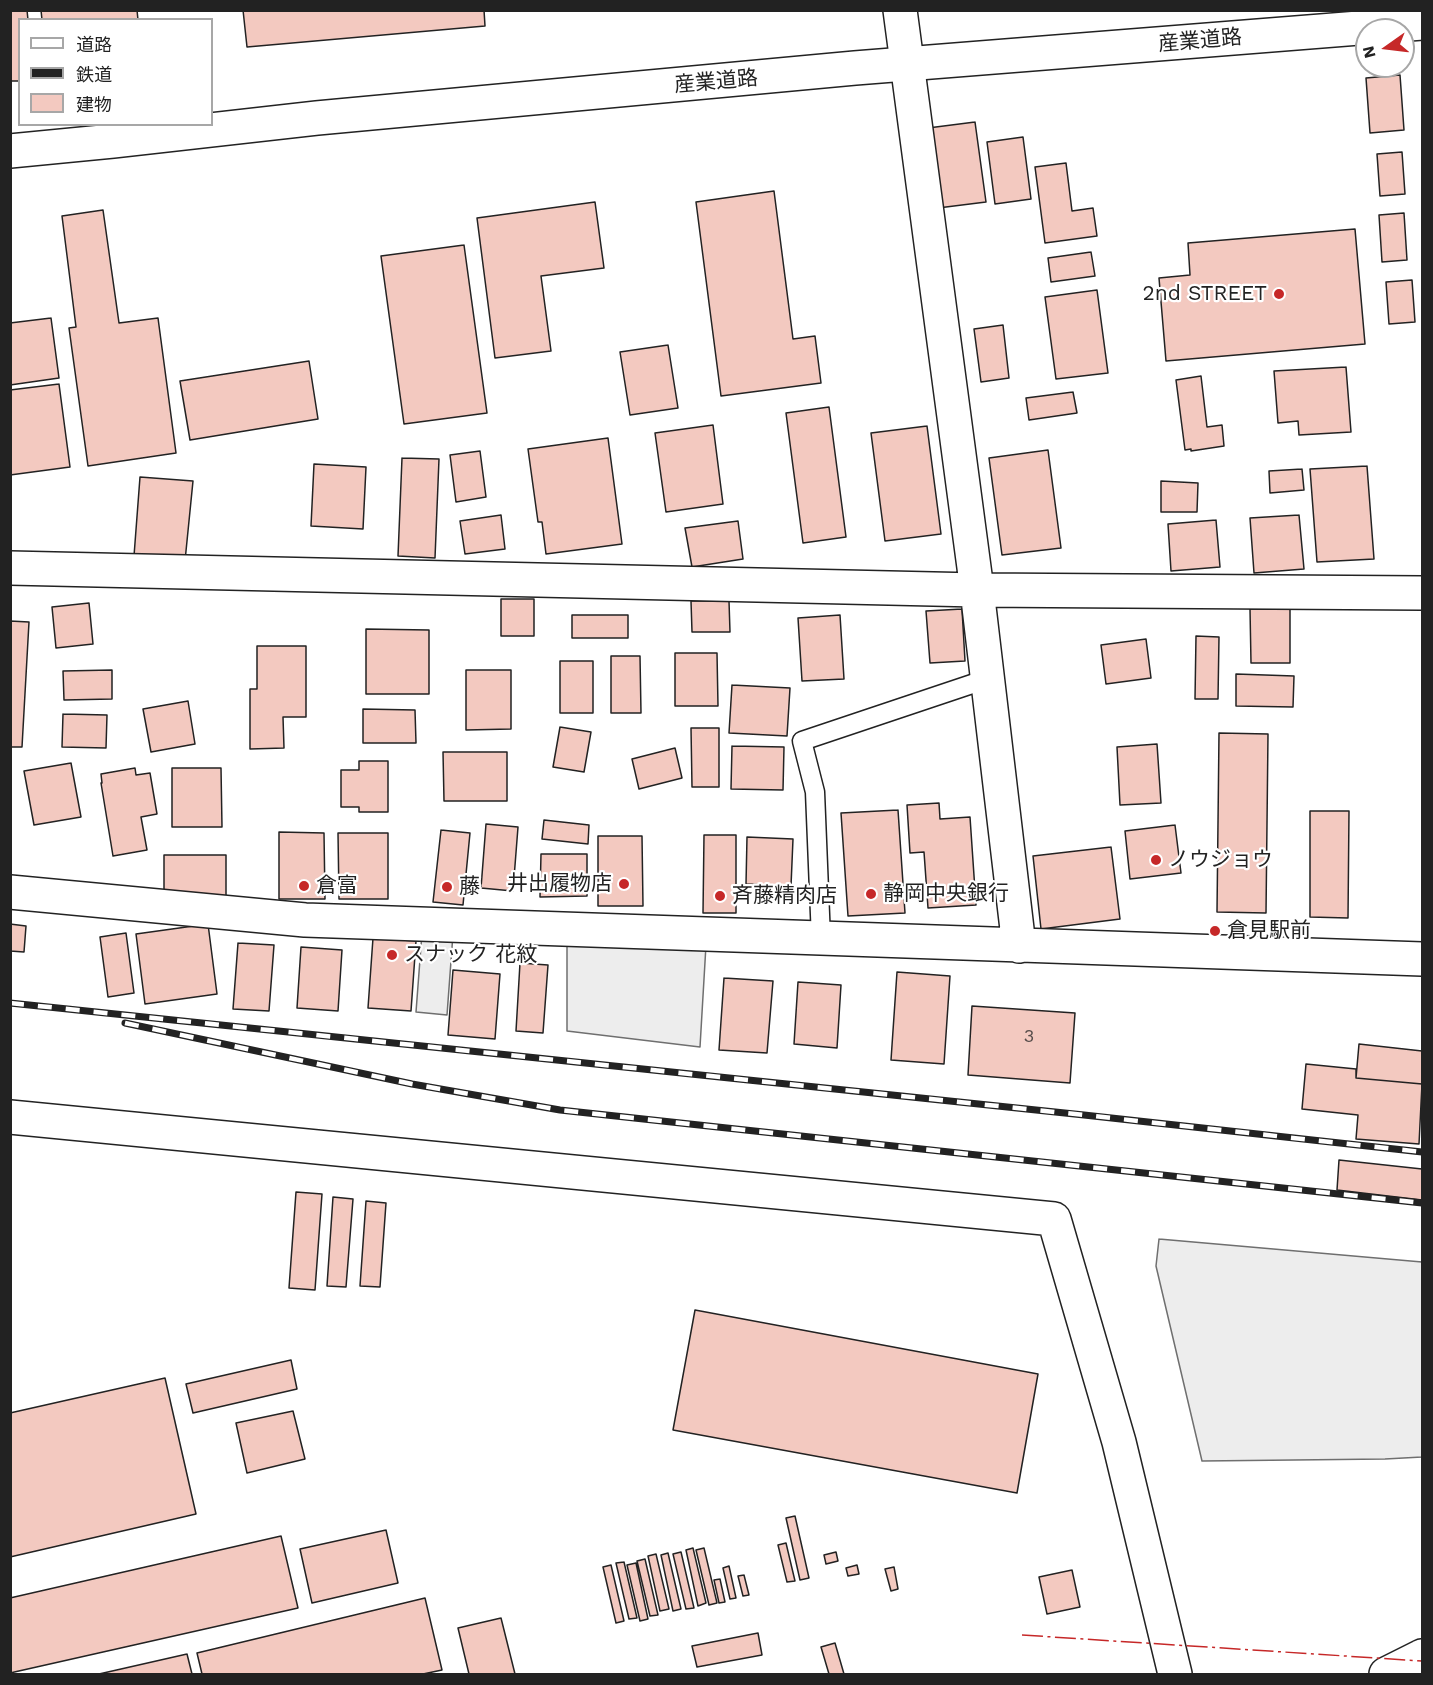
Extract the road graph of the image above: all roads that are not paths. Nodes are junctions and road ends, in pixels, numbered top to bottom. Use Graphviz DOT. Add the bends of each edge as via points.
graph roads {
  1 [pos="900,10"];
  2 [pos="1422,23"];
  3 [pos="906,64"];
  4 [pos="10,151"];
  5 [pos="10,568"];
  6 [pos="977,590"];
  7 [pos="1422,593"];
  8 [pos="987,679"];
  9 [pos="10,892"];
  10 [pos="821,939"];
  11 [pos="1020,946"];
  12 [pos="1422,960"];
  13 [pos="10,1117"];
  14 [pos="1422,1656"];
  15 [pos="1175,1674"];
  16 [pos="1386,1674"];
  1 -- 3 [label="main road"];
  2 -- 3 [label="main road, 産業道路"];
  3 -- 4 [label="main road, 産業道路" via="317,118"];
  3 -- 6 [label="main road"];
  5 -- 6 [label="main road"];
  6 -- 7 [label="main road"];
  6 -- 8 [label="main road"];
  8 -- 10 [label="lane" via="802,741 815,792"];
  8 -- 11 [label="main road"];
  9 -- 10 [label="main road" via="305,920"];
  10 -- 11 [label="main road"];
  11 -- 12 [label="main road"];
  13 -- 15 [label="main road" via="1054,1219 1119,1442"];
  14 -- 16 [label="main road"];
}
